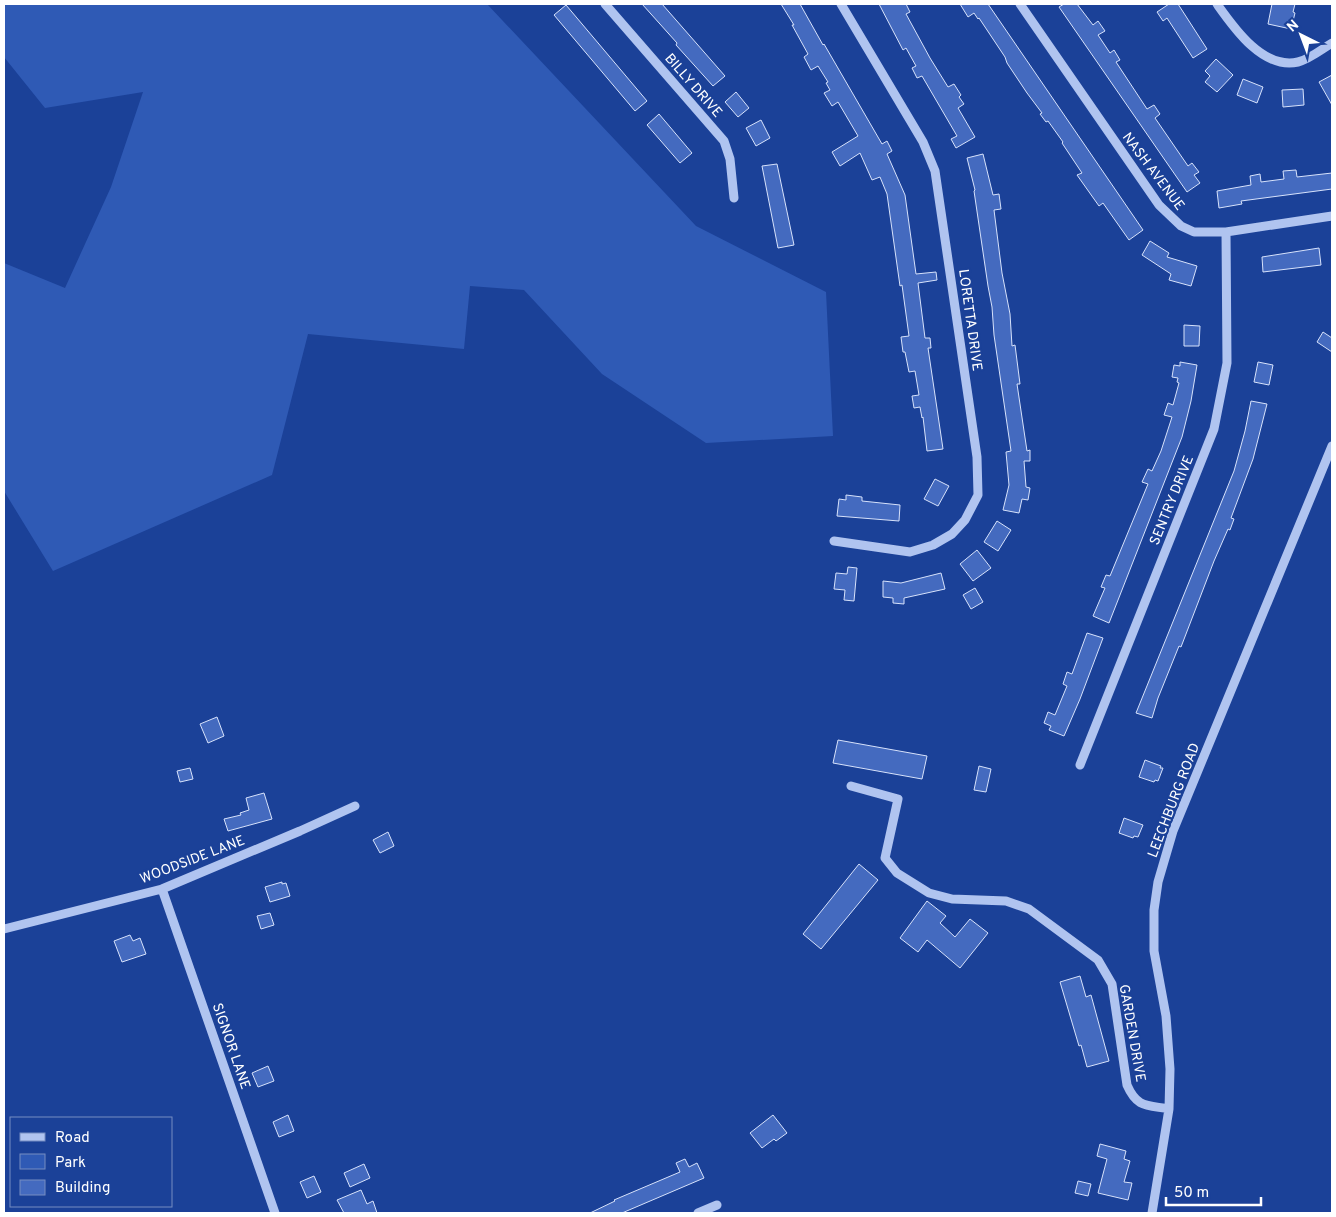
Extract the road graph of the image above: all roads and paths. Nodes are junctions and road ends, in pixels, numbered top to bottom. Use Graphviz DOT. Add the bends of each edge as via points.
graph roads {
  1 [pos="605,4"];
  2 [pos="841,4"];
  3 [pos="1020,4"];
  4 [pos="1217,4"];
  5 [pos="1332,43"];
  6 [pos="734,198"];
  7 [pos="1332,216"];
  8 [pos="1226,232"];
  9 [pos="1332,446"];
  10 [pos="834,541"];
  11 [pos="1080,765"];
  12 [pos="851,786"];
  13 [pos="356,806"];
  14 [pos="162,888"];
  15 [pos="4,929"];
  16 [pos="1169,1109"];
  17 [pos="717,1205"];
  18 [pos="275,1213"];
  19 [pos="698,1213"];
  20 [pos="1152,1213"];
  1 -- 6 [label="street, BILLY DRIVE" via="724,142 730,159"];
  2 -- 10 [label="street, LORETTA DRIVE" via="923,142 935,171 977,457 978,495 965,520 952,534 933,545 910,552"];
  3 -- 8 [label="street, NASH AVENUE" via="1165,211 1181,226 1194,232"];
  4 -- 5 [label="street" via="1252,47 1284,64 1300,61"];
  7 -- 8 [label="street, NASH AVENUE"];
  8 -- 11 [label="street, SENTRY DRIVE" via="1227,363 1214,429"];
  9 -- 16 [label="street, LEECHBURG ROAD" via="1173,831 1158,882 1154,951 1166,1016"];
  12 -- 16 [label="street, GARDEN DRIVE" via="898,799 885,858 896,873 929,893 952,899 1006,901 1029,909 1098,960 1112,984 1127,1085 1133,1097 1142,1104"];
  13 -- 14 [label="street, WOODSIDE LANE"];
  14 -- 15 [label="street, WOODSIDE LANE"];
  14 -- 18 [label="street, SIGNOR LANE"];
  16 -- 20 [label="street, LEECHBURG ROAD"];
  17 -- 19 [label="street"];
}
